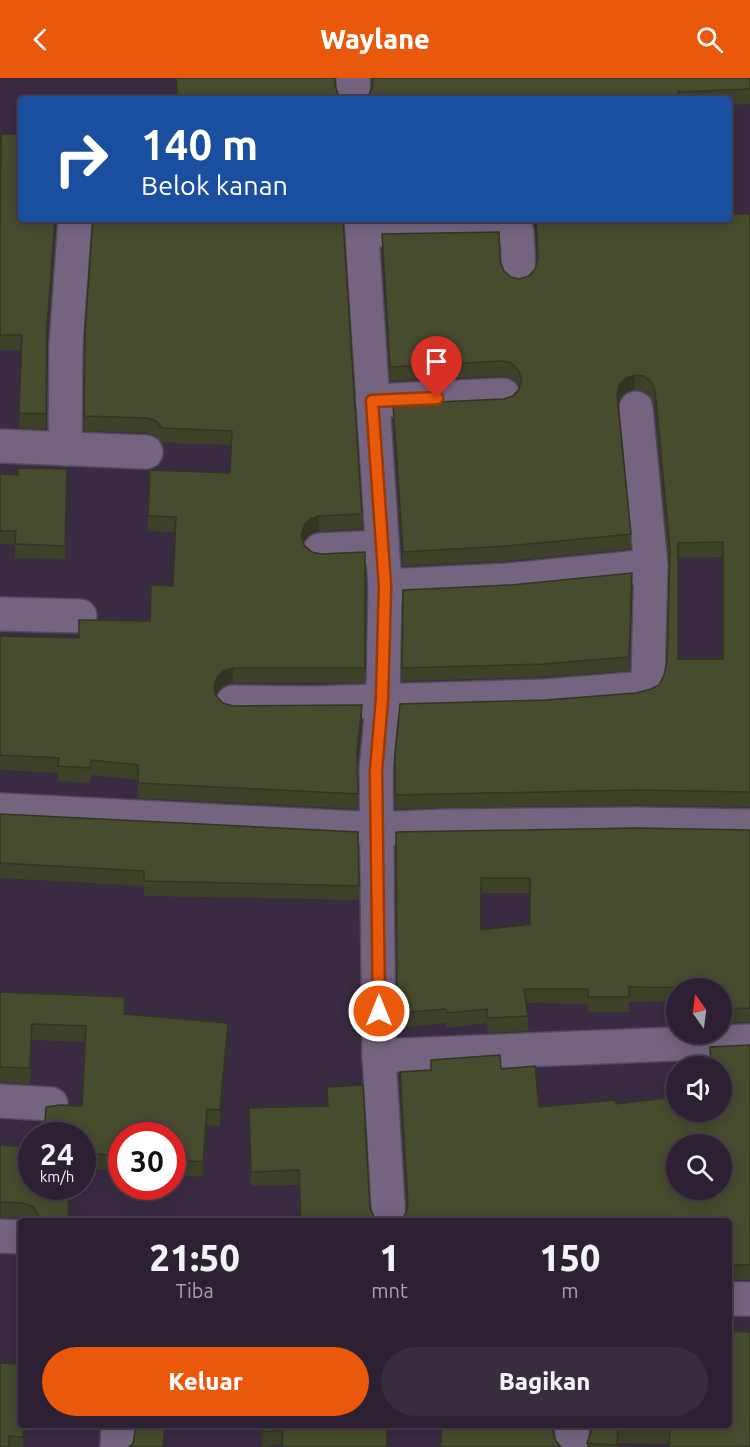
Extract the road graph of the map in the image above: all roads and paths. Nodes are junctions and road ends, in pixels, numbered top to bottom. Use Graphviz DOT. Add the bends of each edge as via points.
graph roads {
  1 [pos="353,78"];
  2 [pos="354,96"];
  3 [pos="75,222"];
  4 [pos="362,225"];
  5 [pos="519,275"];
  6 [pos="503,395"];
  7 [pos="372,401"];
  8 [pos="636,408"];
  9 [pos="0,446"];
  10 [pos="65,449"];
  11 [pos="146,452"];
  12 [pos="382,547"];
  13 [pos="320,550"];
  14 [pos="651,566"];
  15 [pos="385,586"];
  16 [pos="0,614"];
  17 [pos="80,616"];
  18 [pos="382,699"];
  19 [pos="233,702"];
  20 [pos="0,810"];
  21 [pos="750,826"];
  22 [pos="377,829"];
  23 [pos="750,1041"];
  24 [pos="379,1056"];
  25 [pos="0,1101"];
  26 [pos="51,1104"];
  27 [pos="389,1218"];
  28 [pos="0,1236"];
  29 [pos="18,1237"];
  30 [pos="732,1299"];
  31 [pos="750,1299"];
  32 [pos="118,1428"];
  33 [pos="572,1428"];
  34 [pos="117,1447"];
  35 [pos="572,1447"];
  1 -- 2 [label="street"];
  3 -- 10 [label="street" via="66,344"];
  4 -- 5 [label="street" via="515,229"];
  4 -- 7 [label="street"];
  6 -- 7 [label="street"];
  7 -- 12 [label="street"];
  8 -- 14 [label="street"];
  9 -- 10 [label="street"];
  10 -- 11 [label="street"];
  12 -- 13 [label="street"];
  12 -- 15 [label="street"];
  14 -- 15 [label="street" via="509,580"];
  14 -- 18 [label="street" via="646,686 545,696"];
  15 -- 18 [label="street"];
  16 -- 17 [label="street"];
  18 -- 19 [label="street"];
  18 -- 22 [label="street" via="376,770"];
  20 -- 22 [label="street"];
  21 -- 22 [label="street"];
  22 -- 24 [label="street"];
  23 -- 24 [label="street"];
  24 -- 27 [label="street"];
  25 -- 26 [label="street"];
  28 -- 29 [label="street"];
  30 -- 31 [label="street"];
  32 -- 34 [label="street"];
  33 -- 35 [label="street"];
}
